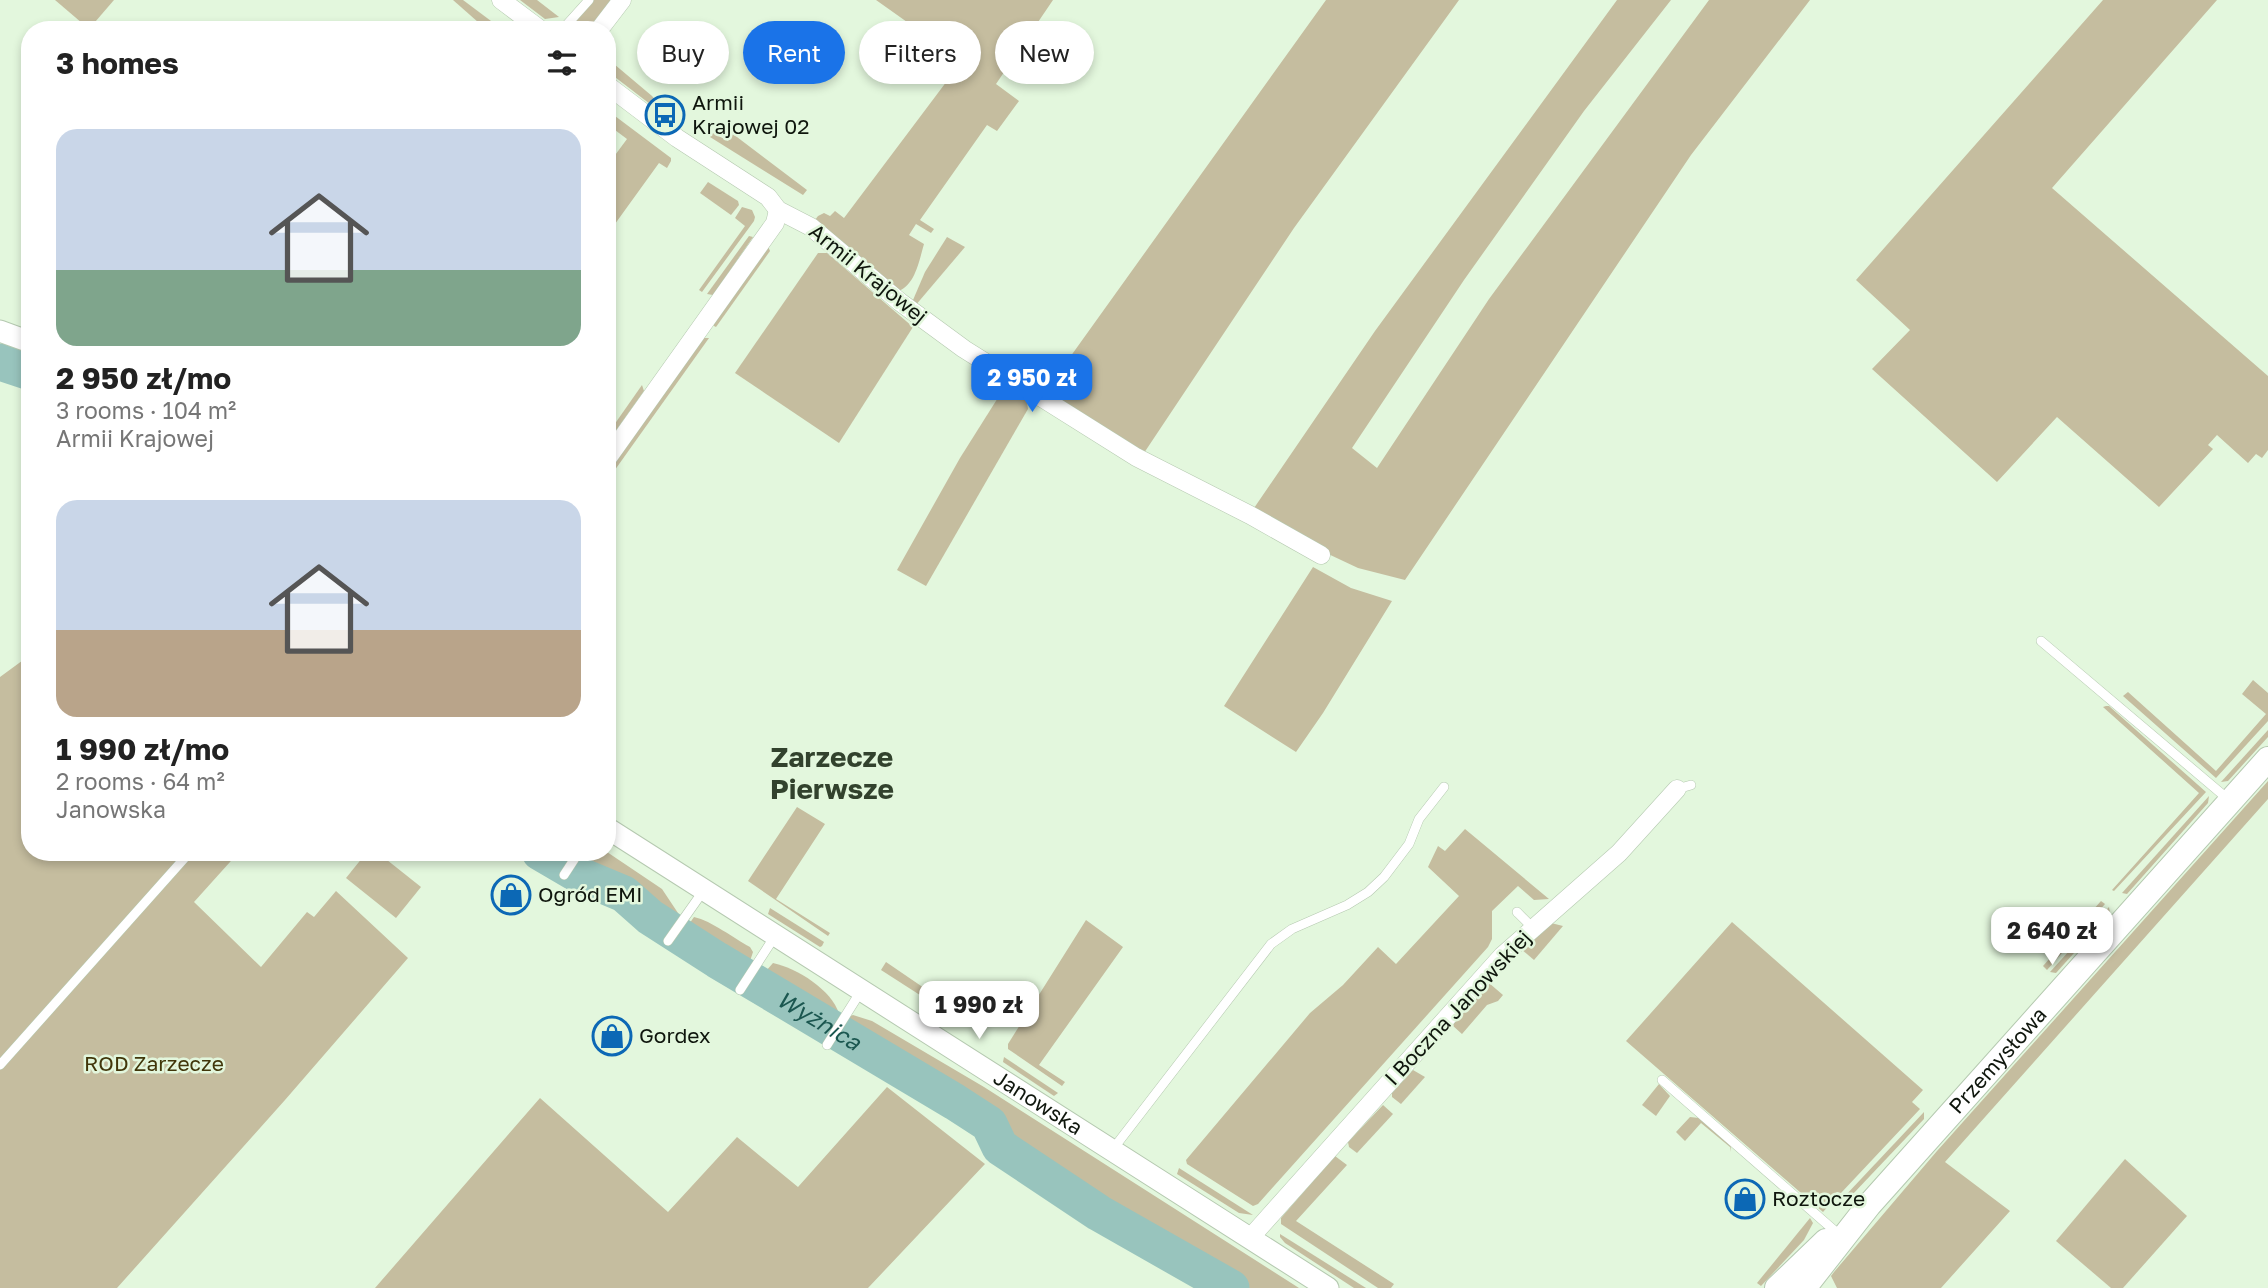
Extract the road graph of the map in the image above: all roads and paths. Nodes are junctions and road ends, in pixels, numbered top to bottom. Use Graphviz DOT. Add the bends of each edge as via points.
graph roads {
  1 [pos="501,0"];
  2 [pos="589,0"];
  3 [pos="622,0"];
  4 [pos="529,21"];
  5 [pos="570,21"];
  6 [pos="606,21"];
  7 [pos="616,92"];
  8 [pos="778,211"];
  9 [pos="0,331"];
  10 [pos="21,339"];
  11 [pos="616,446"];
  12 [pos="1321,555"];
  13 [pos="2042,641"];
  14 [pos="2268,759"];
  15 [pos="1682,785"];
  16 [pos="1444,787"];
  17 [pos="2230,801"];
  18 [pos="616,834"];
  19 [pos="182,861"];
  20 [pos="574,861"];
  21 [pos="565,873"];
  22 [pos="704,890"];
  23 [pos="1517,912"];
  24 [pos="1533,928"];
  25 [pos="776,936"];
  26 [pos="669,939"];
  27 [pos="741,987"];
  28 [pos="861,991"];
  29 [pos="829,1042"];
  30 [pos="0,1065"];
  31 [pos="1662,1080"];
  32 [pos="1112,1150"];
  33 [pos="1869,1205"];
  34 [pos="1836,1232"];
  35 [pos="1250,1238"];
  36 [pos="1328,1288"];
  37 [pos="1777,1288"];
  38 [pos="1804,1288"];
  1 -- 4 [label="street"];
  2 -- 5 [label="lane"];
  3 -- 6 [label="street"];
  7 -- 8 [label="street, Armii Krajowej" via="768,197"];
  8 -- 11 [label="street" via="775,223"];
  8 -- 12 [label="street, Armii Krajowej" via="811,227 964,349 1136,457"];
  9 -- 10 [label="street"];
  13 -- 17 [label="lane"];
  14 -- 17 [label="main road, Przemysłowa"];
  15 -- 24 [label="street, I Boczna Janowskiej" via="1619,853"];
  16 -- 32 [label="lane" via="1384,877 1348,905 1271,943"];
  17 -- 33 [label="main road, Przemysłowa"];
  18 -- 22 [label="street, Janowska"];
  19 -- 30 [label="lane"];
  20 -- 21 [label="lane"];
  22 -- 25 [label="street, Janowska"];
  22 -- 26 [label="lane"];
  23 -- 24 [label="lane"];
  24 -- 35 [label="street, I Boczna Janowskiej" via="1502,956"];
  25 -- 27 [label="lane"];
  25 -- 28 [label="street, Janowska"];
  28 -- 29 [label="lane"];
  28 -- 32 [label="street, Janowska"];
  31 -- 34 [label="lane"];
  32 -- 35 [label="street, Janowska"];
  33 -- 34 [label="main road, Przemysłowa"];
  33 -- 38 [label="main road, Przemysłowa"];
  34 -- 37 [label="main road, Przemysłowa"];
  35 -- 36 [label="street, Janowska"];
}
